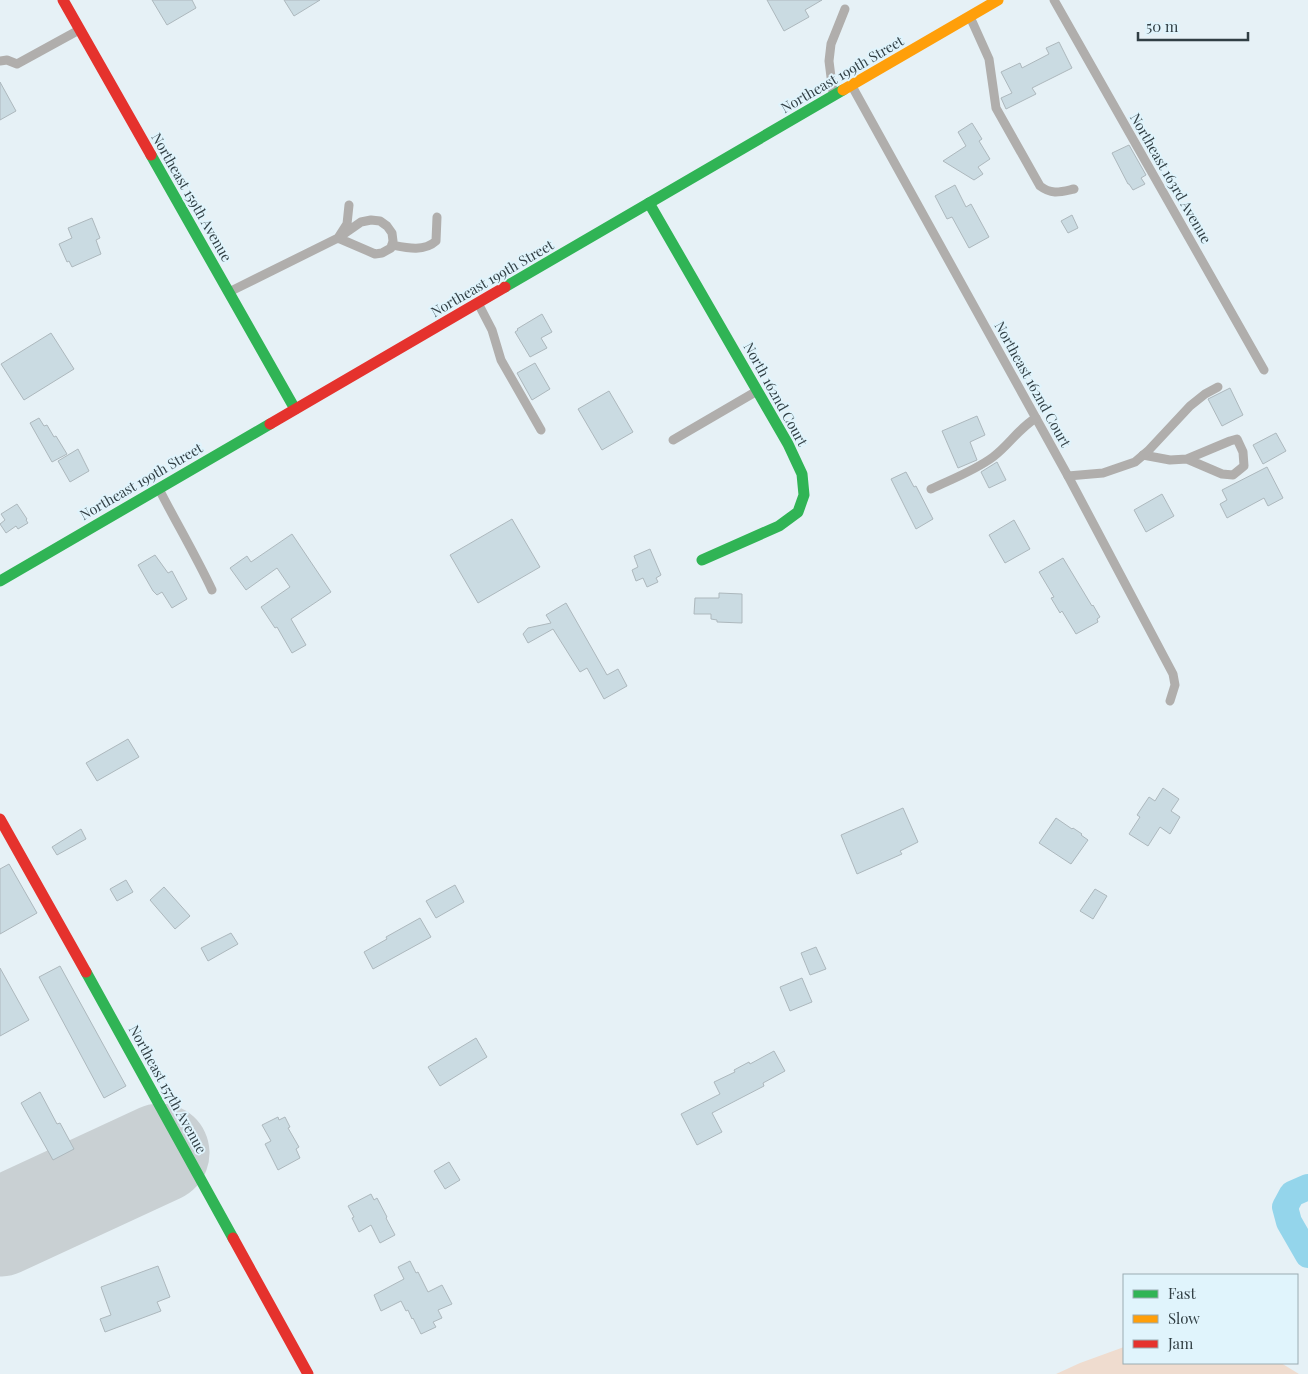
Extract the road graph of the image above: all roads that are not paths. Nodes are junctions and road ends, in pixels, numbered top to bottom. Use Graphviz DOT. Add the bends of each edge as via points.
graph roads {
  1 [pos="63,0"];
  2 [pos="998,0"];
  3 [pos="1054,0"];
  4 [pos="845,9"];
  5 [pos="969,17"];
  6 [pos="80,30"];
  7 [pos="0,61"];
  8 [pos="852,85"];
  9 [pos="833,96"];
  10 [pos="1074,189"];
  11 [pos="649,203"];
  12 [pos="349,205"];
  13 [pos="438,217"];
  14 [pos="338,238"];
  15 [pos="392,245"];
  16 [pos="229,292"];
  17 [pos="478,303"];
  18 [pos="1264,370"];
  19 [pos="1218,386"];
  20 [pos="757,390"];
  21 [pos="295,409"];
  22 [pos="1036,418"];
  23 [pos="541,430"];
  24 [pos="673,440"];
  25 [pos="1143,455"];
  26 [pos="1187,459"];
  27 [pos="1068,476"];
  28 [pos="159,488"];
  29 [pos="931,490"];
  30 [pos="702,560"];
  31 [pos="0,581"];
  32 [pos="212,590"];
  33 [pos="1170,701"];
  34 [pos="0,819"];
  35 [pos="308,1374"];
  1 -- 6 [label="street, Northeast 159th Avenue"];
  2 -- 5 [label="street, Northeast 199th Street"];
  3 -- 18 [label="lane, Northeast 163rd Avenue"];
  4 -- 9 [label="lane" via="831,44 829,61"];
  5 -- 8 [label="street, Northeast 199th Street"];
  5 -- 10 [label="lane" via="989,59 996,108 1040,186 1047,191"];
  6 -- 7 [label="lane" via="17,64"];
  6 -- 16 [label="street, Northeast 159th Avenue"];
  8 -- 9 [label="street, Northeast 199th Street"];
  8 -- 22 [label="lane, Northeast 162nd Court"];
  9 -- 11 [label="street, Northeast 199th Street"];
  11 -- 17 [label="street, Northeast 199th Street"];
  11 -- 20 [label="street, North 162nd Court"];
  12 -- 14 [label="lane" via="347,224"];
  13 -- 15 [label="lane" via="436,241 431,246 409,249"];
  14 -- 15 [label="lane" via="375,254"];
  14 -- 15 [label="lane" via="361,222 380,221 392,233"];
  14 -- 16 [label="lane"];
  16 -- 21 [label="street, Northeast 159th Avenue"];
  17 -- 21 [label="street, Northeast 199th Street"];
  17 -- 23 [label="lane" via="492,330 501,360"];
  19 -- 25 [label="lane" via="1190,406"];
  20 -- 24 [label="lane"];
  20 -- 30 [label="street, North 162nd Court" via="802,474 804,495 798,512 779,526"];
  21 -- 28 [label="street, Northeast 199th Street"];
  22 -- 27 [label="lane, Northeast 162nd Court"];
  22 -- 29 [label="lane" via="982,465"];
  25 -- 26 [label="lane" via="1170,460"];
  25 -- 27 [label="lane" via="1135,462 1103,473"];
  26 -- 26 [label="lane" via="1222,474 1233,475 1244,466 1243,452 1237,439"];
  27 -- 33 [label="lane, Northeast 162nd Court" via="1173,674 1175,685"];
  28 -- 31 [label="street, Northeast 199th Street"];
  28 -- 32 [label="lane"];
  34 -- 35 [label="street, Northeast 157th Avenue"];
}
